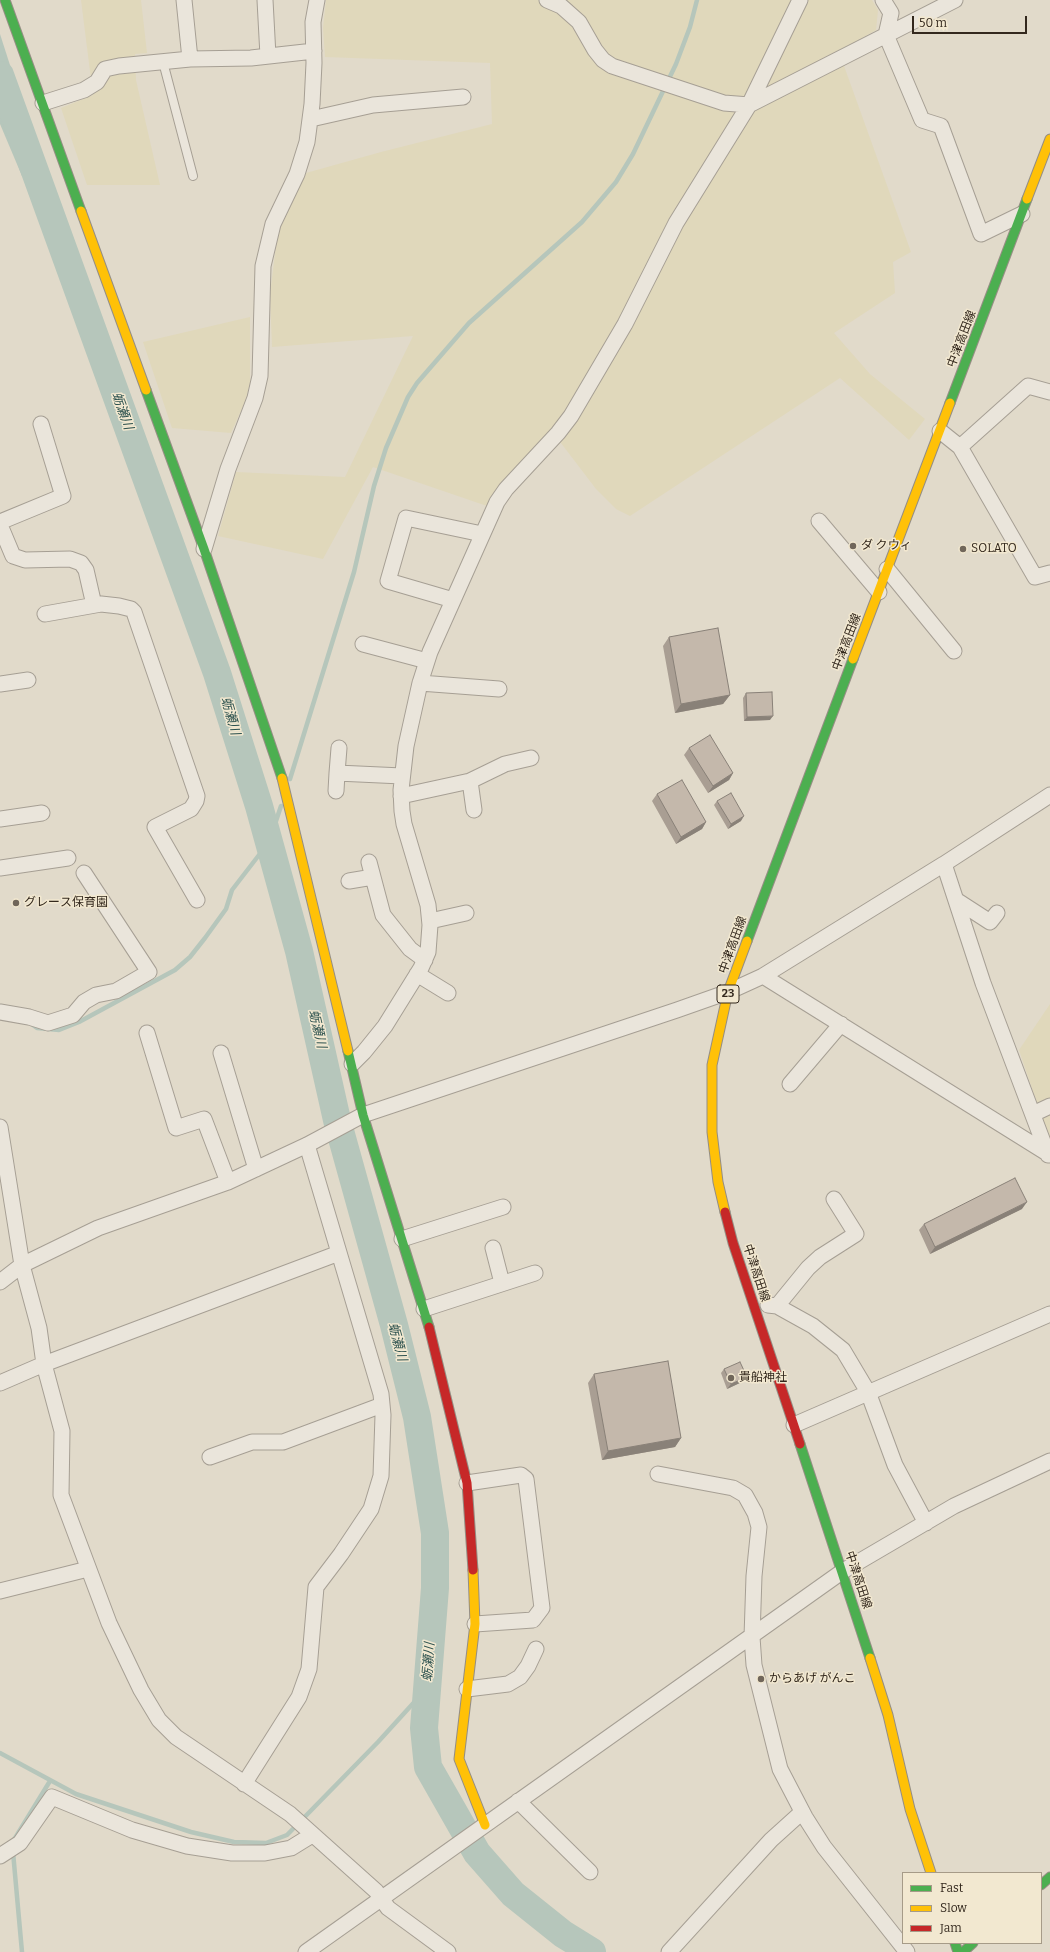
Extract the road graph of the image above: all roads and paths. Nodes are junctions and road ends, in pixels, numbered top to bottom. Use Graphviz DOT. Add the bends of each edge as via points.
graph roads {
  1 [pos="6,0"];
  2 [pos="184,0"];
  3 [pos="265,0"];
  4 [pos="317,0"];
  5 [pos="547,0"];
  6 [pos="800,0"];
  7 [pos="883,0"];
  8 [pos="955,0"];
  9 [pos="886,35"];
  10 [pos="314,51"];
  11 [pos="268,56"];
  12 [pos="190,59"];
  13 [pos="163,62"];
  14 [pos="463,97"];
  15 [pos="43,103"];
  16 [pos="750,105"];
  17 [pos="310,119"];
  18 [pos="1050,139"];
  19 [pos="193,176"];
  20 [pos="1022,214"];
  21 [pos="1050,392"];
  22 [pos="41,424"];
  23 [pos="940,431"];
  24 [pos="960,447"];
  25 [pos="819,521"];
  26 [pos="0,522"];
  27 [pos="0,525"];
  28 [pos="482,534"];
  29 [pos="204,549"];
  30 [pos="887,569"];
  31 [pos="1050,573"];
  32 [pos="879,592"];
  33 [pos="453,600"];
  34 [pos="94,605"];
  35 [pos="44,614"];
  36 [pos="363,644"];
  37 [pos="954,651"];
  38 [pos="427,661"];
  39 [pos="28,680"];
  40 [pos="420,683"];
  41 [pos="0,684"];
  42 [pos="499,689"];
  43 [pos="339,748"];
  44 [pos="531,758"];
  45 [pos="338,773"];
  46 [pos="402,776"];
  47 [pos="470,781"];
  48 [pos="336,791"];
  49 [pos="1050,795"];
  50 [pos="401,796"];
  51 [pos="474,810"];
  52 [pos="42,812"];
  53 [pos="0,818"];
  54 [pos="68,858"];
  55 [pos="369,862"];
  56 [pos="944,864"];
  57 [pos="0,868"];
  58 [pos="84,873"];
  59 [pos="372,877"];
  60 [pos="349,881"];
  61 [pos="197,900"];
  62 [pos="956,900"];
  63 [pos="997,912"];
  64 [pos="466,913"];
  65 [pos="430,921"];
  66 [pos="425,960"];
  67 [pos="417,974"];
  68 [pos="763,976"];
  69 [pos="728,992"];
  70 [pos="448,993"];
  71 [pos="0,1012"];
  72 [pos="841,1024"];
  73 [pos="147,1033"];
  74 [pos="221,1054"];
  75 [pos="352,1064"];
  76 [pos="790,1084"];
  77 [pos="1050,1106"];
  78 [pos="1033,1114"];
  79 [pos="360,1116"];
  80 [pos="0,1127"];
  81 [pos="310,1143"];
  82 [pos="1049,1157"];
  83 [pos="256,1169"];
  84 [pos="228,1182"];
  85 [pos="834,1199"];
  86 [pos="503,1208"];
  87 [pos="402,1239"];
  88 [pos="493,1248"];
  89 [pos="339,1253"];
  90 [pos="22,1266"];
  91 [pos="535,1273"];
  92 [pos="0,1282"];
  93 [pos="502,1283"];
  94 [pos="754,1304"];
  95 [pos="777,1306"];
  96 [pos="424,1309"];
  97 [pos="1050,1314"];
  98 [pos="44,1364"];
  99 [pos="0,1383"];
  100 [pos="868,1392"];
  101 [pos="382,1405"];
  102 [pos="794,1424"];
  103 [pos="210,1457"];
  104 [pos="1050,1461"];
  105 [pos="658,1474"];
  106 [pos="467,1483"];
  107 [pos="926,1523"];
  108 [pos="88,1569"];
  109 [pos="843,1571"];
  110 [pos="0,1591"];
  111 [pos="475,1624"];
  112 [pos="752,1636"];
  113 [pos="536,1649"];
  114 [pos="467,1689"];
  115 [pos="244,1784"];
  116 [pos="518,1801"];
  117 [pos="802,1812"];
  118 [pos="485,1825"];
  119 [pos="310,1832"];
  120 [pos="2,1851"];
  121 [pos="590,1872"];
  122 [pos="931,1872"];
  123 [pos="1050,1877"];
  124 [pos="1042,1884"];
  125 [pos="383,1899"];
  126 [pos="972,1944"];
  127 [pos="306,1952"];
  128 [pos="448,1952"];
  129 [pos="669,1952"];
  130 [pos="907,1952"];
  131 [pos="963,1952"];
  1 -- 15 [label="street"];
  2 -- 12 [label="street"];
  3 -- 11 [label="street"];
  4 -- 10 [label="street" via="313,22"];
  5 -- 16 [label="street" via="561,6 579,22 603,60 612,66 724,102"];
  6 -- 16 [label="street"];
  7 -- 9 [label="street" via="891,13"];
  8 -- 9 [label="street"];
  9 -- 16 [label="street"];
  9 -- 20 [label="street" via="922,120 941,126 981,234"];
  10 -- 11 [label="street"];
  10 -- 17 [label="street"];
  11 -- 12 [label="street"];
  12 -- 13 [label="street"];
  13 -- 15 [label="street" via="105,69 97,82 84,90"];
  13 -- 19 [label="lane"];
  14 -- 17 [label="street" via="389,103"];
  15 -- 29 [label="street"];
  16 -- 28 [label="street" via="682,213 625,324 571,416 506,489"];
  17 -- 29 [label="street" via="301,161 273,224 265,253 260,376 255,398 228,469"];
  18 -- 20 [label="street, 中津高田線 / 23"];
  20 -- 23 [label="street, 中津高田線 / 23"];
  21 -- 24 [label="street" via="1028,386"];
  22 -- 26 [label="street" via="63,496"];
  23 -- 24 [label="street"];
  23 -- 30 [label="street, 中津高田線 / 23"];
  24 -- 31 [label="street" via="1035,577"];
  25 -- 32 [label="street"];
  27 -- 34 [label="street" via="13,556 25,560 70,559 81,564 86,570"];
  28 -- 33 [label="street"];
  28 -- 33 [label="street" via="406,518 388,581"];
  29 -- 75 [label="street" via="280,770"];
  30 -- 32 [label="street, 中津高田線 / 23"];
  30 -- 37 [label="street"];
  32 -- 69 [label="street, 中津高田線 / 23"];
  33 -- 38 [label="street"];
  34 -- 35 [label="street"];
  34 -- 61 [label="street" via="119,606 134,612 197,796 191,809 155,827"];
  36 -- 38 [label="street"];
  38 -- 40 [label="street"];
  39 -- 41 [label="street"];
  40 -- 42 [label="street"];
  40 -- 46 [label="street"];
  43 -- 45 [label="street"];
  44 -- 47 [label="street" via="505,764"];
  45 -- 46 [label="street"];
  45 -- 48 [label="street"];
  46 -- 50 [label="street"];
  47 -- 50 [label="street"];
  47 -- 51 [label="street"];
  49 -- 56 [label="street"];
  50 -- 65 [label="street" via="404,824 428,905"];
  52 -- 53 [label="street"];
  54 -- 57 [label="street"];
  55 -- 59 [label="street"];
  56 -- 62 [label="street"];
  56 -- 68 [label="street"];
  58 -- 71 [label="street" via="150,972 116,991 96,995 84,1002 73,1015 48,1023"];
  59 -- 60 [label="street"];
  59 -- 66 [label="street" via="383,915 410,949"];
  62 -- 63 [label="street" via="990,922"];
  62 -- 78 [label="street" via="983,983"];
  64 -- 65 [label="street"];
  65 -- 66 [label="street"];
  66 -- 67 [label="street"];
  67 -- 70 [label="street"];
  67 -- 75 [label="street" via="385,1026"];
  68 -- 69 [label="street"];
  68 -- 72 [label="street"];
  69 -- 79 [label="street"];
  69 -- 94 [label="street, 中津高田線 / 23" via="712,1065 712,1132 718,1182 733,1243"];
  72 -- 76 [label="street"];
  72 -- 82 [label="street"];
  73 -- 84 [label="street" via="176,1128 204,1118"];
  74 -- 83 [label="street"];
  75 -- 79 [label="street"];
  77 -- 78 [label="street"];
  78 -- 82 [label="street"];
  79 -- 81 [label="street"];
  79 -- 87 [label="street"];
  80 -- 90 [label="street"];
  81 -- 83 [label="street"];
  81 -- 89 [label="street"];
  83 -- 84 [label="street"];
  84 -- 90 [label="street" via="98,1228"];
  85 -- 95 [label="street" via="856,1234 820,1257"];
  86 -- 87 [label="street"];
  87 -- 96 [label="street"];
  88 -- 93 [label="street"];
  89 -- 98 [label="street"];
  89 -- 101 [label="street" via="381,1394"];
  90 -- 92 [label="street"];
  90 -- 98 [label="street" via="39,1328"];
  91 -- 93 [label="street"];
  93 -- 96 [label="street"];
  94 -- 95 [label="street"];
  94 -- 102 [label="street, 中津高田線 / 23"];
  95 -- 100 [label="street" via="813,1326 843,1350"];
  96 -- 106 [label="street"];
  97 -- 100 [label="street"];
  98 -- 99 [label="street"];
  98 -- 108 [label="street" via="62,1431 61,1495"];
  100 -- 102 [label="street"];
  100 -- 107 [label="street" via="895,1465"];
  101 -- 103 [label="street" via="283,1442 252,1442"];
  101 -- 115 [label="street" via="381,1476 371,1509 316,1587 309,1669 299,1697"];
  102 -- 109 [label="street, 中津高田線 / 23"];
  104 -- 107 [label="street" via="954,1506"];
  105 -- 112 [label="street" via="733,1488 745,1495 759,1527"];
  106 -- 111 [label="street"];
  106 -- 111 [label="street" via="521,1475 526,1479 542,1608 533,1620"];
  107 -- 109 [label="street"];
  108 -- 110 [label="street"];
  108 -- 115 [label="street" via="109,1623 159,1720 176,1737"];
  109 -- 112 [label="street"];
  109 -- 122 [label="street, 中津高田線 / 23" via="888,1715 910,1809"];
  111 -- 114 [label="street"];
  112 -- 116 [label="street"];
  112 -- 117 [label="street" via="754,1665 780,1769"];
  113 -- 114 [label="street" via="520,1677 508,1684"];
  114 -- 118 [label="street" via="459,1759"];
  115 -- 119 [label="street" via="290,1814"];
  116 -- 118 [label="street"];
  116 -- 121 [label="street"];
  117 -- 129 [label="street" via="771,1840"];
  117 -- 130 [label="street" via="824,1847"];
  118 -- 125 [label="street"];
  119 -- 120 [label="street" via="291,1848 265,1853 187,1846 132,1830 52,1797 20,1843"];
  119 -- 125 [label="street"];
  123 -- 124 [label="street"];
  125 -- 127 [label="street"];
  125 -- 128 [label="street" via="388,1908"];
  126 -- 131 [label="street"];
}
